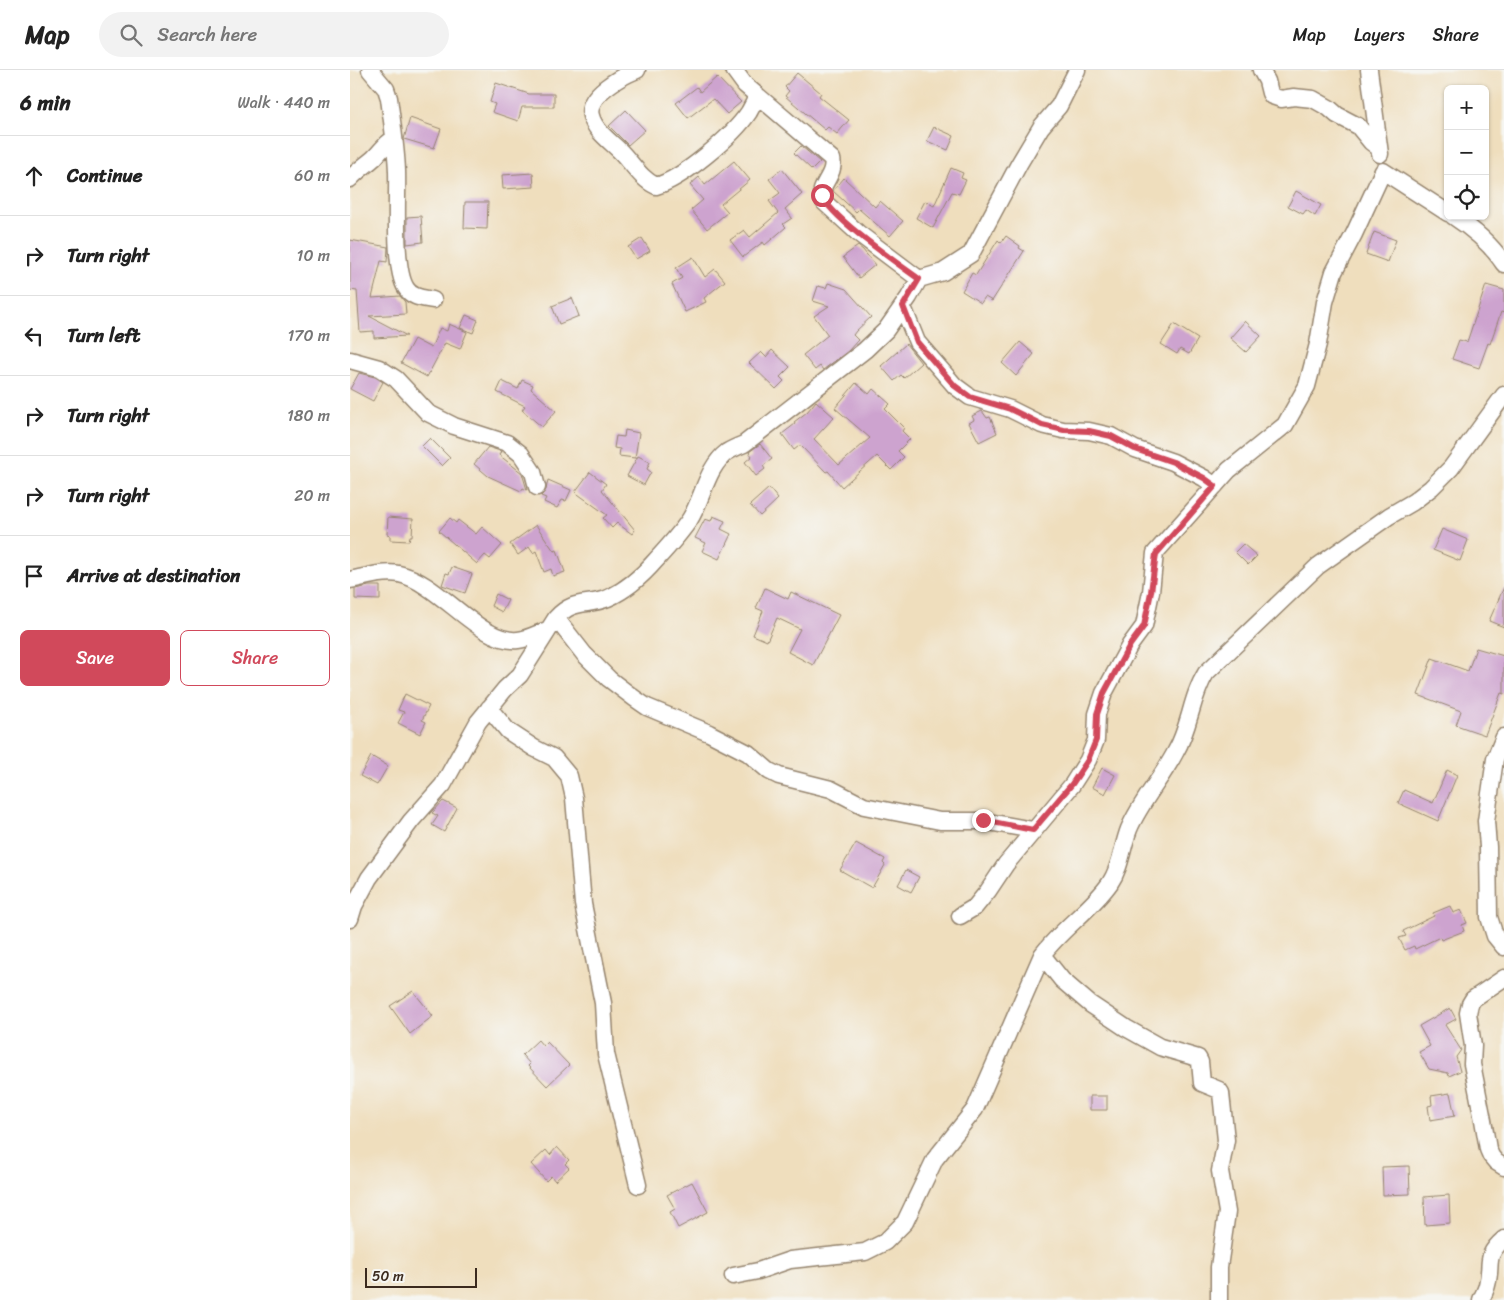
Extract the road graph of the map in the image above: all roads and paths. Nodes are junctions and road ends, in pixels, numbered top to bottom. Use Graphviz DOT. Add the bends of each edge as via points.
graph roads {
  1 [pos="370,70"];
  2 [pos="637,70"];
  3 [pos="734,70"];
  4 [pos="1076,70"];
  5 [pos="1261,70"];
  6 [pos="1370,70"];
  7 [pos="757,95"];
  8 [pos="394,138"];
  9 [pos="1379,148"];
  10 [pos="1382,171"];
  11 [pos="350,179"];
  12 [pos="1444,210"];
  13 [pos="1459,220"];
  14 [pos="1504,264"];
  15 [pos="919,279"];
  16 [pos="433,300"];
  17 [pos="903,306"];
  18 [pos="350,360"];
  19 [pos="1504,396"];
  20 [pos="1215,486"];
  21 [pos="537,487"];
  22 [pos="350,580"];
  23 [pos="552,624"];
  24 [pos="489,708"];
  25 [pos="1504,737"];
  26 [pos="1033,830"];
  27 [pos="960,916"];
  28 [pos="350,919"];
  29 [pos="1504,946"];
  30 [pos="1042,955"];
  31 [pos="1504,978"];
  32 [pos="1504,1167"];
  33 [pos="638,1186"];
  34 [pos="1504,1239"];
  35 [pos="733,1276"];
  36 [pos="1219,1300"];
  37 [pos="1481,1300"];
  1 -- 8 [label="street" via="386,89"];
  2 -- 7 [label="street" via="605,88 591,107 590,115 604,137 649,183 656,186 668,183 706,156 739,125"];
  3 -- 7 [label="street"];
  4 -- 15 [label="street" via="1059,106 1019,164 971,254 943,272"];
  5 -- 9 [label="street" via="1272,96 1313,99 1358,126"];
  6 -- 9 [label="street"];
  7 -- 15 [label="street" via="832,159 831,173 822,190 824,202 858,233"];
  8 -- 11 [label="street"];
  8 -- 16 [label="street" via="399,262 404,286 414,296"];
  9 -- 10 [label="street"];
  10 -- 12 [label="street"];
  10 -- 20 [label="street" via="1334,272 1307,386 1285,425 1229,470"];
  13 -- 14 [label="street" via="1487,242"];
  15 -- 17 [label="street"];
  17 -- 20 [label="street" via="917,342 965,394 1010,409 1042,425 1111,436 1135,449 1173,462"];
  17 -- 23 [label="street" via="886,330 865,350 744,444 726,453 712,471 691,518 676,539 636,579 606,599 572,605 563,610"];
  18 -- 21 [label="street" via="379,368 396,379 436,417 507,443 521,454 533,472"];
  19 -- 30 [label="street" via="1451,468 1431,488 1318,566 1206,673 1177,750 1135,816 1116,872 1094,902 1053,940"];
  20 -- 26 [label="street" via="1156,554 1144,626 1104,693 1097,714 1096,740 1088,760"];
  22 -- 23 [label="street" via="398,574 416,580 505,639 518,640"];
  23 -- 24 [label="street" via="520,675"];
  23 -- 26 [label="street" via="609,679 647,707 748,753 779,776 831,789 864,806 940,821 983,820"];
  24 -- 28 [label="street" via="443,785 411,821 369,878"];
  24 -- 33 [label="street" via="508,731 554,758 569,776 574,798 583,904 603,1003 606,1054"];
  25 -- 29 [label="street" via="1494,759 1486,821 1489,917 1495,936"];
  26 -- 27 [label="street" via="975,907"];
  30 -- 35 [label="street" via="975,1109 935,1159 905,1222 885,1242 864,1252 790,1260"];
  30 -- 36 [label="street" via="1062,980 1126,1028 1160,1047 1198,1058 1202,1083 1221,1093 1226,1140 1220,1171 1228,1212 1219,1267"];
  31 -- 32 [label="street" via="1473,999 1468,1013 1472,1064 1488,1149 1496,1162"];
  34 -- 37 [label="street" via="1494,1247 1490,1256 1487,1285"];
}
